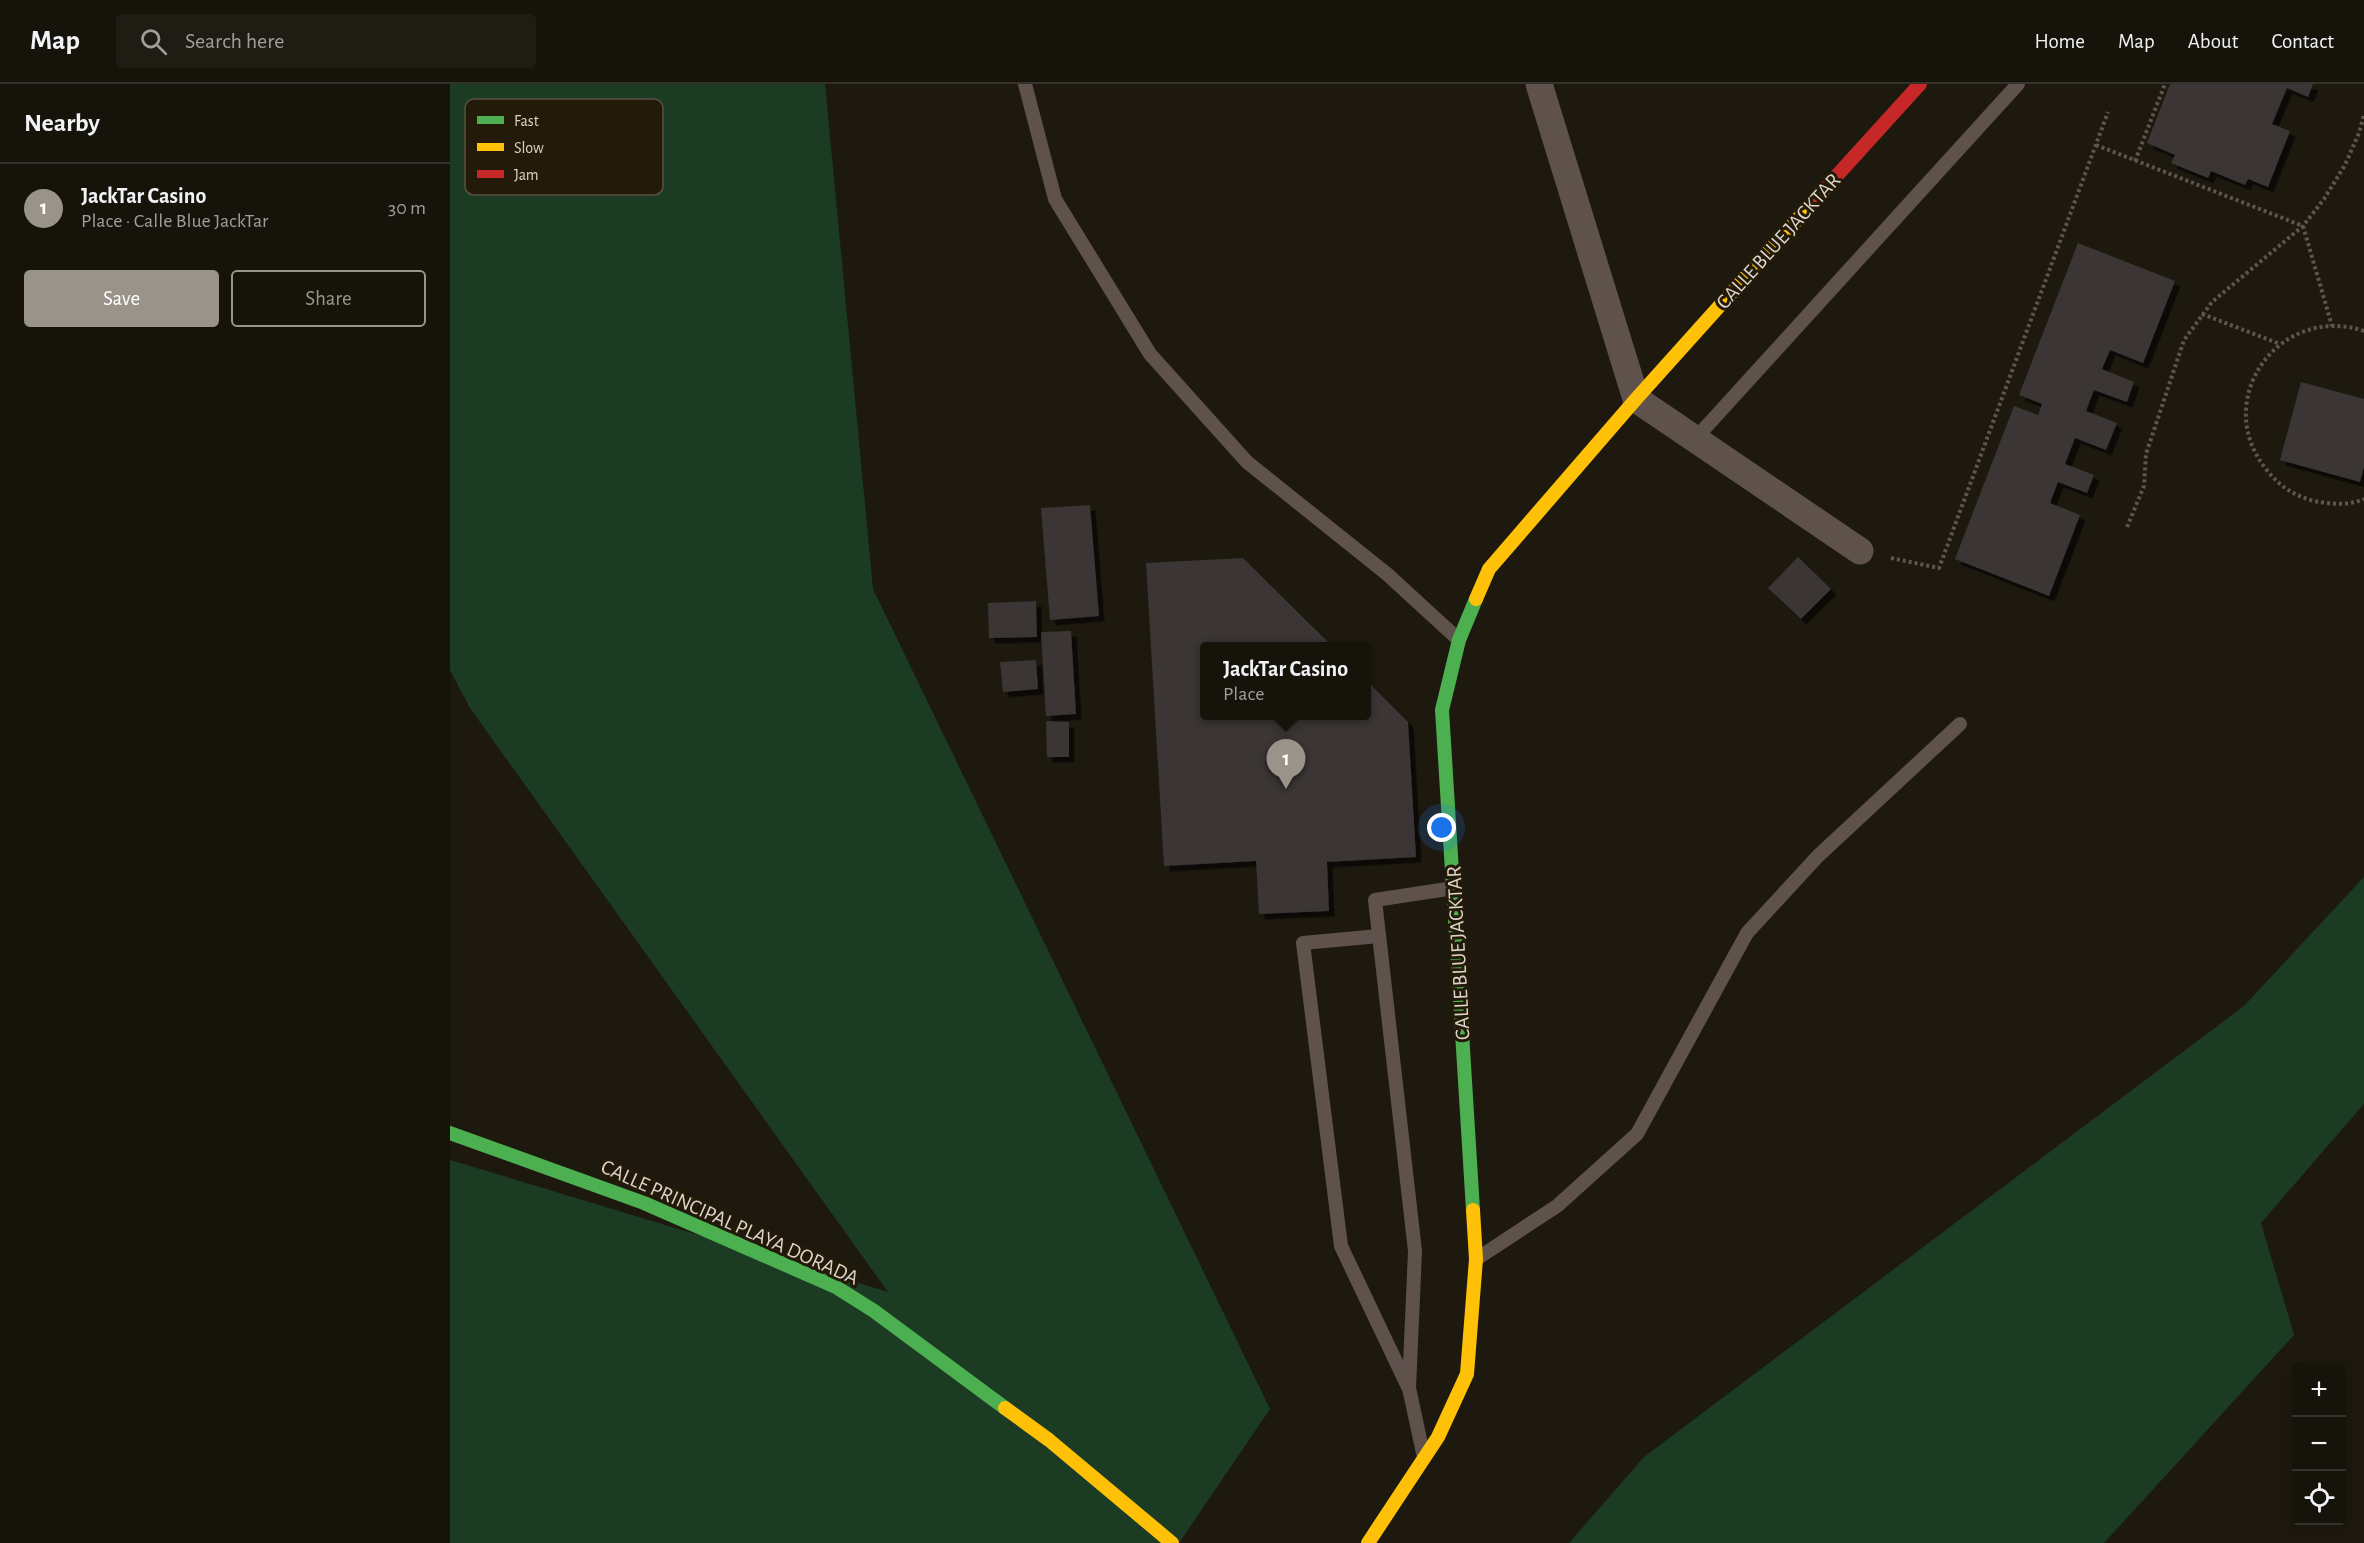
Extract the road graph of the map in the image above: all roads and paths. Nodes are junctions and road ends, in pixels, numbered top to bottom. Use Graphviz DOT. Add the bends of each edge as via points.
graph roads {
  1 [pos="1025,84"];
  2 [pos="1539,84"];
  3 [pos="1920,84"];
  4 [pos="2018,84"];
  5 [pos="2165,84"];
  6 [pos="2108,112"];
  7 [pos="2364,115"];
  8 [pos="2096,145"];
  9 [pos="2135,161"];
  10 [pos="2303,226"];
  11 [pos="2202,314"];
  12 [pos="2332,326"];
  13 [pos="2364,331"];
  14 [pos="2281,344"];
  15 [pos="1636,399"];
  16 [pos="1695,438"];
  17 [pos="2364,499"];
  18 [pos="2127,527"];
  19 [pos="1860,551"];
  20 [pos="1459,640"];
  21 [pos="1960,724"];
  22 [pos="1454,888"];
  23 [pos="1379,936"];
  24 [pos="450,1133"];
  25 [pos="1476,1259"];
  26 [pos="1409,1388"];
  27 [pos="1424,1458"];
  28 [pos="1172,1543"];
  29 [pos="1368,1543"];
  1 -- 20 [label="lane" via="1055,199 1150,354 1247,462 1387,574"];
  2 -- 15 [label="street"];
  3 -- 15 [label="street, CALLE BLUE JACKTAR"];
  4 -- 16 [label="lane"];
  5 -- 9 [label="path"];
  6 -- 8 [label="path"];
  7 -- 10 [label="path" via="2345,165"];
  8 -- 9 [label="path"];
  8 -- 19 [label="path" via="1939,568"];
  9 -- 10 [label="path"];
  10 -- 11 [label="path" via="2211,302"];
  10 -- 12 [label="path"];
  11 -- 14 [label="path"];
  11 -- 18 [label="path" via="2184,340 2146,454 2144,486"];
  12 -- 13 [label="path"];
  12 -- 14 [label="path" via="2294,334"];
  14 -- 17 [label="path" via="2254,374 2246,401 2246,429 2256,457 2274,480 2300,497 2330,504"];
  15 -- 16 [label="street"];
  15 -- 20 [label="street, CALLE BLUE JACKTAR" via="1489,569"];
  16 -- 19 [label="street"];
  20 -- 22 [label="street, CALLE BLUE JACKTAR" via="1442,710"];
  21 -- 25 [label="lane" via="1818,856 1747,933 1637,1134 1557,1206"];
  22 -- 23 [label="lane" via="1375,900"];
  22 -- 25 [label="street, CALLE BLUE JACKTAR"];
  23 -- 26 [label="lane" via="1415,1251"];
  23 -- 26 [label="lane" via="1303,943 1341,1246"];
  24 -- 28 [label="street, CALLE PRINCIPAL PLAYA DORADA" via="644,1203 836,1287 1048,1440"];
  25 -- 27 [label="street, CALLE BLUE JACKTAR" via="1467,1374"];
  26 -- 27 [label="lane"];
  27 -- 29 [label="street, CALLE BLUE JACKTAR"];
}
